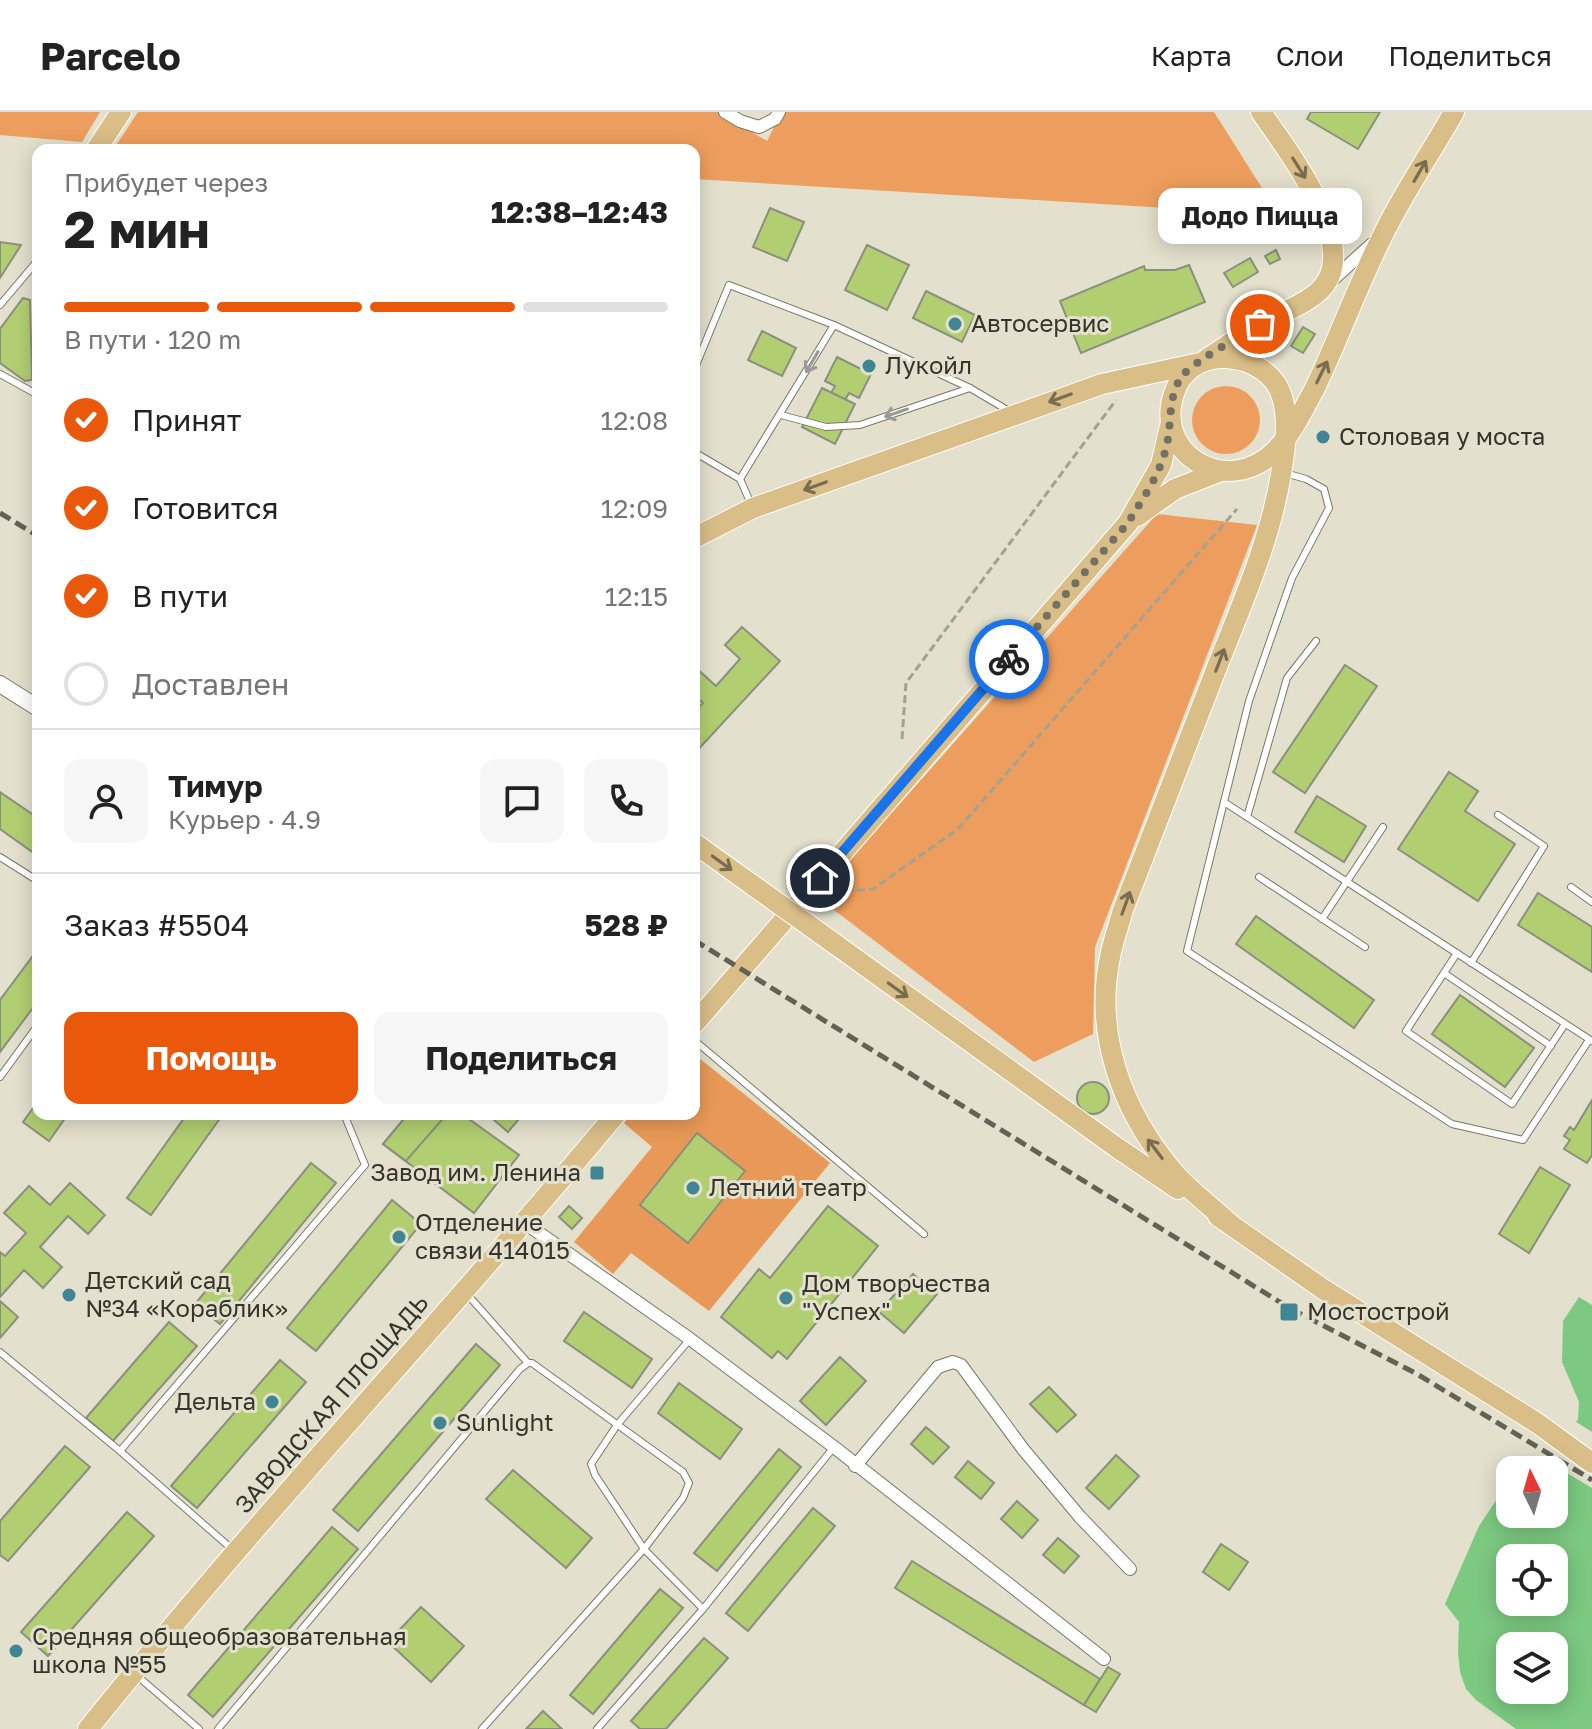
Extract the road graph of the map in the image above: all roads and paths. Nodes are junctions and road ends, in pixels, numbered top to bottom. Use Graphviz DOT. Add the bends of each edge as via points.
graph roads {
  1 [pos="121,112"];
  2 [pos="725,112"];
  3 [pos="779,112"];
  4 [pos="1261,112"];
  5 [pos="1454,112"];
  6 [pos="100,144"];
  7 [pos="1385,230"];
  8 [pos="32,267"];
  9 [pos="1318,292"];
  10 [pos="0,305"];
  11 [pos="834,325"];
  12 [pos="700,355"];
  13 [pos="1200,362"];
  14 [pos="0,374"];
  15 [pos="970,388"];
  16 [pos="32,392"];
  17 [pos="1116,401"];
  18 [pos="1015,414"];
  19 [pos="781,415"];
  20 [pos="1171,422"];
  21 [pos="1285,440"];
  22 [pos="700,456"];
  23 [pos="1221,471"];
  24 [pos="1281,472"];
  25 [pos="740,479"];
  26 [pos="753,508"];
  27 [pos="1237,509"];
  28 [pos="1128,523"];
  29 [pos="700,535"];
  30 [pos="1316,641"];
  31 [pos="0,684"];
  32 [pos="32,704"];
  33 [pos="902,739"];
  34 [pos="1224,802"];
  35 [pos="1498,815"];
  36 [pos="1247,817"];
  37 [pos="1383,827"];
  38 [pos="700,847"];
  39 [pos="0,857"];
  40 [pos="32,877"];
  41 [pos="1259,877"];
  42 [pos="1347,882"];
  43 [pos="1571,887"];
  44 [pos="833,892"];
  45 [pos="1592,902"];
  46 [pos="1322,919"];
  47 [pos="1365,947"];
  48 [pos="1457,953"];
  49 [pos="1471,963"];
  50 [pos="1444,973"];
  51 [pos="700,1017"];
  52 [pos="1565,1024"];
  53 [pos="32,1033"];
  54 [pos="1591,1041"];
  55 [pos="700,1045"];
  56 [pos="1551,1046"];
  57 [pos="0,1077"];
  58 [pos="346,1120"];
  59 [pos="611,1120"];
  60 [pos="525,1223"];
  61 [pos="1230,1224"];
  62 [pos="924,1234"];
  63 [pos="465,1292"];
  64 [pos="690,1339"];
  65 [pos="0,1352"];
  66 [pos="528,1363"];
  67 [pos="1537,1423"];
  68 [pos="617,1425"];
  69 [pos="834,1447"];
  70 [pos="1592,1450"];
  71 [pos="120,1451"];
  72 [pos="1592,1463"];
  73 [pos="855,1466"];
  74 [pos="644,1549"];
  75 [pos="236,1552"];
  76 [pos="1130,1569"];
  77 [pos="703,1609"];
  78 [pos="1104,1659"];
  79 [pos="134,1672"];
  80 [pos="88,1729"];
  81 [pos="199,1729"];
  82 [pos="218,1729"];
  83 [pos="482,1729"];
  84 [pos="597,1729"];
  1 -- 6 [label="main road"];
  2 -- 3 [label="street" via="759,127"];
  4 -- 9 [label="main road, one-way" via="1308,183 1329,228 1332,270"];
  7 -- 5 [label="main road, one-way"];
  7 -- 9 [label="street"];
  21 -- 7 [label="main road, one-way" via="1327,363"];
  8 -- 10 [label="lane"];
  9 -- 13 [label="main road"];
  11 -- 12 [label="lane" via="729,285"];
  11 -- 15 [label="lane"];
  11 -- 19 [label="lane, one-way"];
  13 -- 18 [label="main road, one-way" via="1102,384"];
  13 -- 20 [label="main road" via="1175,390"];
  13 -- 21 [label="main road" via="1231,359 1261,368 1281,392"];
  14 -- 16 [label="lane"];
  15 -- 18 [label="lane"];
  15 -- 19 [label="lane, one-way" via="860,425 826,427"];
  17 -- 33 [label="path" via="906,683"];
  18 -- 26 [label="main road, one-way"];
  19 -- 25 [label="lane"];
  20 -- 23 [label="main road" via="1184,451 1201,466"];
  20 -- 28 [label="main road" via="1161,465"];
  21 -- 23 [label="main road" via="1258,464"];
  21 -- 24 [label="main road"];
  22 -- 25 [label="lane"];
  23 -- 28 [label="main road" via="1164,495"];
  24 -- 34 [label="lane" via="1324,489 1329,508 1292,578 1249,701"];
  61 -- 24 [label="main road, one-way" via="1173,1172 1145,1136 1115,1070 1105,998 1123,910 1261,554"];
  25 -- 26 [label="lane"];
  26 -- 29 [label="main road"];
  27 -- 44 [label="path" via="958,829 873,889"];
  28 -- 51 [label="main road"];
  30 -- 36 [label="lane" via="1287,678"];
  31 -- 32 [label="street"];
  34 -- 36 [label="lane"];
  34 -- 54 [label="lane" via="1187,951 1452,1124 1523,1140"];
  35 -- 49 [label="lane" via="1544,846"];
  36 -- 42 [label="lane"];
  37 -- 42 [label="lane"];
  38 -- 61 [label="main road, one-way, bridge"];
  39 -- 40 [label="lane"];
  41 -- 46 [label="lane"];
  42 -- 46 [label="lane"];
  42 -- 48 [label="lane"];
  43 -- 45 [label="lane"];
  46 -- 47 [label="lane"];
  48 -- 49 [label="lane"];
  48 -- 50 [label="lane"];
  49 -- 52 [label="lane"];
  50 -- 56 [label="lane"];
  50 -- 56 [label="lane" via="1406,1031 1512,1104"];
  52 -- 54 [label="lane"];
  52 -- 56 [label="lane"];
  53 -- 57 [label="lane"];
  55 -- 62 [label="lane"];
  58 -- 71 [label="lane" via="365,1165"];
  59 -- 60 [label="main road, ЗАВОДСКАЯ ПЛОЩАДЬ"];
  60 -- 63 [label="main road, ЗАВОДСКАЯ ПЛОЩАДЬ"];
  60 -- 64 [label="street"];
  61 -- 67 [label="main road"];
  63 -- 66 [label="lane"];
  63 -- 75 [label="main road, ЗАВОДСКАЯ ПЛОЩАДЬ"];
  64 -- 68 [label="lane"];
  64 -- 69 [label="street"];
  65 -- 71 [label="lane"];
  66 -- 68 [label="lane" via="537,1364"];
  66 -- 82 [label="lane"];
  67 -- 70 [label="main road"];
  67 -- 72 [label="main road"];
  68 -- 74 [label="lane" via="592,1460 592,1470"];
  68 -- 74 [label="lane" via="683,1472 689,1483"];
  69 -- 73 [label="street"];
  69 -- 77 [label="lane"];
  71 -- 75 [label="lane"];
  73 -- 76 [label="street" via="938,1367 953,1362 961,1365 1080,1517"];
  73 -- 78 [label="street"];
  74 -- 77 [label="lane"];
  74 -- 83 [label="lane"];
  75 -- 79 [label="main road, ЗАВОДСКАЯ ПЛОЩАДЬ"];
  77 -- 84 [label="lane"];
  79 -- 80 [label="main road, ЗАВОДСКАЯ ПЛОЩАДЬ"];
  79 -- 81 [label="lane"];
}
